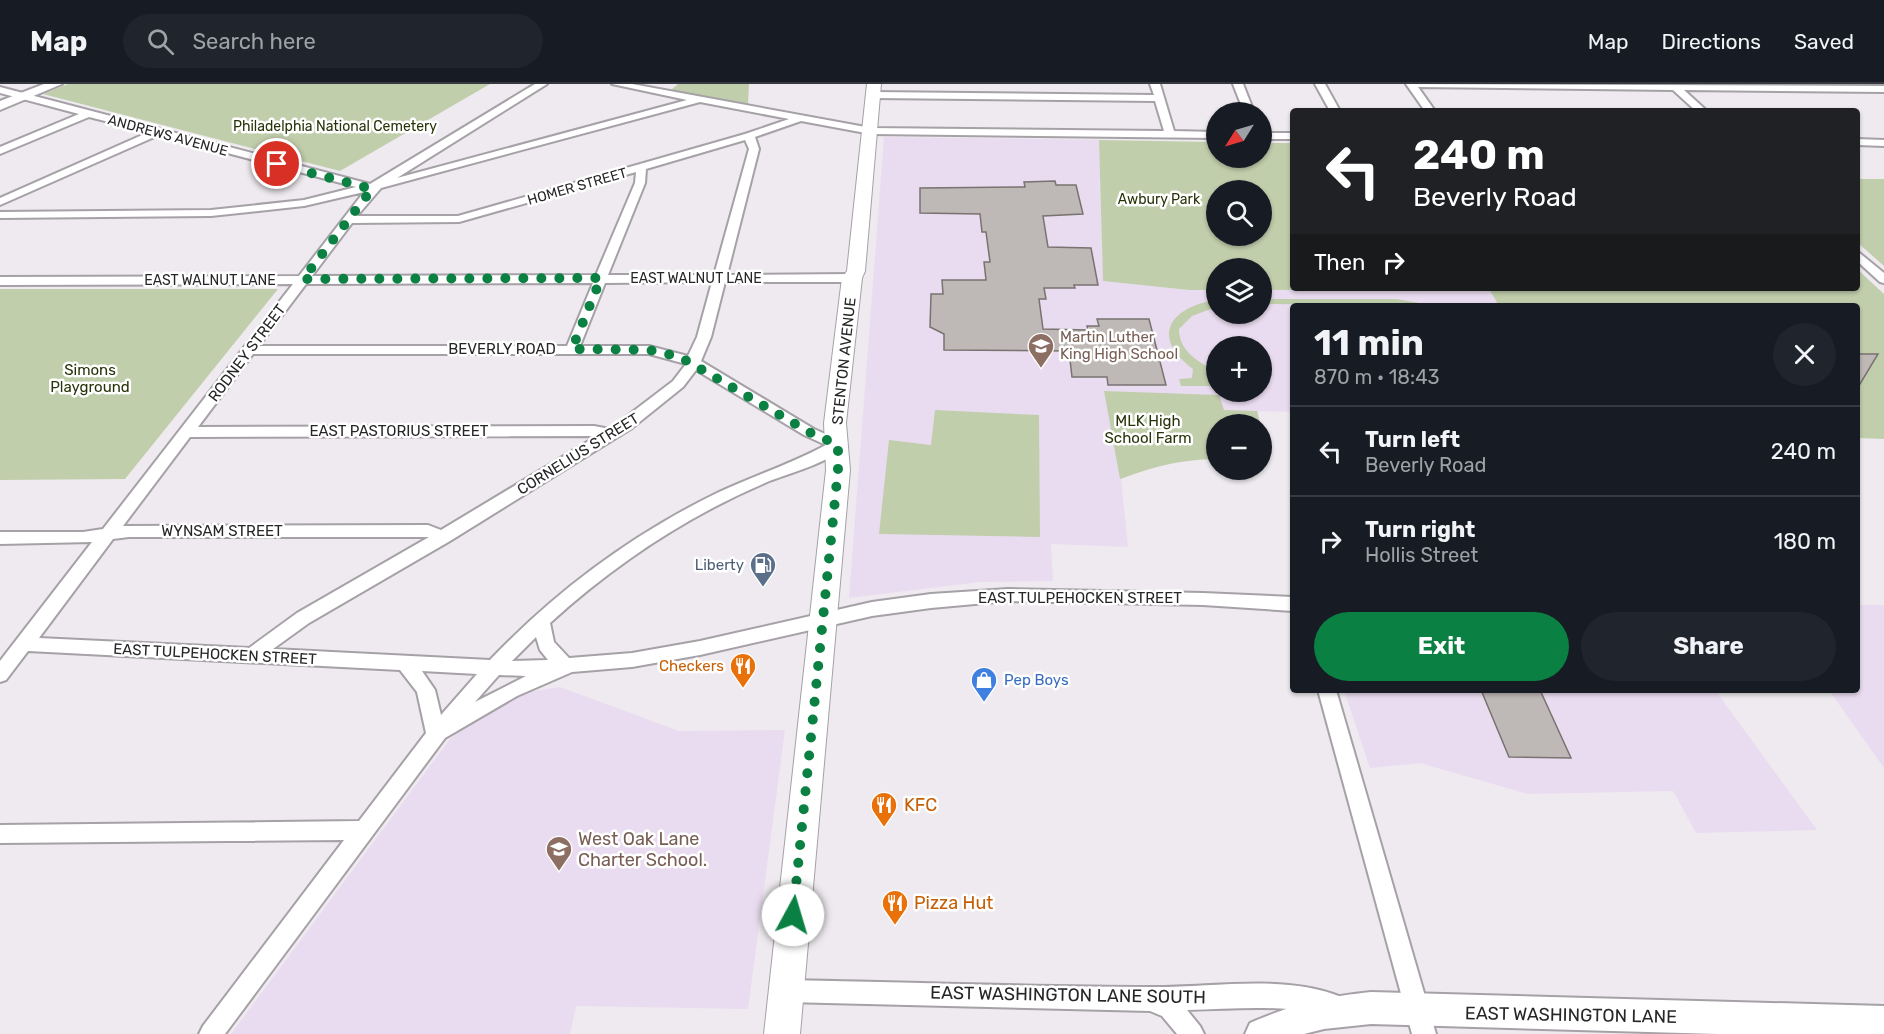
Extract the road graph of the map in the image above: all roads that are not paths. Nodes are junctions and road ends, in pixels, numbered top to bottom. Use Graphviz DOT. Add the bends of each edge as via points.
graph roads {
  1 [pos="56,84"];
  2 [pos="542,84"];
  3 [pos="617,84"];
  4 [pos="1155,84"];
  5 [pos="1238,84"];
  6 [pos="1320,84"];
  7 [pos="1411,84"];
  8 [pos="1674,85"];
  9 [pos="1881,88"];
  10 [pos="0,90"];
  11 [pos="873,90"];
  12 [pos="25,96"];
  13 [pos="1160,98"];
  14 [pos="701,99"];
  15 [pos="1245,102"];
  16 [pos="0,106"];
  17 [pos="1333,108"];
  18 [pos="1428,108"];
  19 [pos="1699,108"];
  20 [pos="87,114"];
  21 [pos="800,118"];
  22 [pos="871,131"];
  23 [pos="156,132"];
  24 [pos="1170,134"];
  25 [pos="1206,135"];
  26 [pos="749,136"];
  27 [pos="1272,136"];
  28 [pos="1290,136"];
  29 [pos="1860,142"];
  30 [pos="1884,143"];
  31 [pos="0,151"];
  32 [pos="641,168"];
  33 [pos="404,169"];
  34 [pos="424,175"];
  35 [pos="343,181"];
  36 [pos="372,189"];
  37 [pos="329,199"];
  38 [pos="0,202"];
  39 [pos="358,208"];
  40 [pos="0,215"];
  41 [pos="349,220"];
  42 [pos="1860,258"];
  43 [pos="601,278"];
  44 [pos="720,278"];
  45 [pos="852,278"];
  46 [pos="303,279"];
  47 [pos="1884,279"];
  48 [pos="0,281"];
  49 [pos="572,349"];
  50 [pos="250,350"];
  51 [pos="694,363"];
  52 [pos="187,432"];
  53 [pos="611,434"];
  54 [pos="838,445"];
  55 [pos="108,534"];
  56 [pos="444,537"];
  57 [pos="0,538"];
  58 [pos="1290,604"];
  59 [pos="541,620"];
  60 [pos="823,620"];
  61 [pos="24,644"];
  62 [pos="251,656"];
  63 [pos="406,664"];
  64 [pos="566,668"];
  65 [pos="490,669"];
  66 [pos="1,672"];
  67 [pos="1328,693"];
  68 [pos="436,734"];
  69 [pos="364,830"];
  70 [pos="0,834"];
  71 [pos="786,991"];
  72 [pos="1150,999"];
  73 [pos="1348,1010"];
  74 [pos="1420,1022"];
  75 [pos="1884,1022"];
  76 [pos="211,1034"];
  77 [pos="782,1034"];
  78 [pos="1192,1034"];
  79 [pos="1261,1034"];
  1 -- 12 [label="main road"];
  2 -- 33 [label="street, RODNEY STREET"];
  3 -- 14 [label="street"];
  4 -- 13 [label="street"];
  5 -- 15 [label="street"];
  6 -- 17 [label="street"];
  7 -- 8 [label="street"];
  7 -- 18 [label="street"];
  8 -- 9 [label="street"];
  8 -- 19 [label="street"];
  10 -- 12 [label="street, ANDREWS AVENUE"];
  11 -- 13 [label="street"];
  11 -- 22 [label="main road, STENTON AVENUE"];
  12 -- 16 [label="main road"];
  12 -- 20 [label="street, ANDREWS AVENUE"];
  13 -- 24 [label="street"];
  14 -- 21 [label="street"];
  14 -- 34 [label="street"];
  20 -- 23 [label="street, ANDREWS AVENUE"];
  20 -- 31 [label="street"];
  21 -- 22 [label="street"];
  21 -- 26 [label="street, HOMER STREET"];
  22 -- 24 [label="street"];
  22 -- 45 [label="main road, STENTON AVENUE" via="856,271"];
  23 -- 35 [label="street, ANDREWS AVENUE"];
  23 -- 38 [label="street"];
  24 -- 25 [label="street"];
  26 -- 32 [label="street, HOMER STREET"];
  26 -- 44 [label="street, CORNELIUS STREET" via="754,149"];
  27 -- 28 [label="street"];
  29 -- 30 [label="street"];
  32 -- 41 [label="street, HOMER STREET" via="459,219"];
  32 -- 43 [label="street" via="640,183"];
  33 -- 34 [label="street"];
  33 -- 35 [label="street"];
  33 -- 36 [label="street, RODNEY STREET"];
  34 -- 36 [label="street"];
  35 -- 36 [label="street, ANDREWS AVENUE"];
  35 -- 37 [label="street"];
  36 -- 37 [label="street"];
  36 -- 39 [label="street, RODNEY STREET"];
  37 -- 39 [label="street" via="350,202"];
  37 -- 40 [label="street" via="211,213"];
  39 -- 41 [label="street, RODNEY STREET"];
  41 -- 46 [label="street, RODNEY STREET"];
  42 -- 47 [label="street"];
  43 -- 44 [label="street, EAST WALNUT LANE"];
  43 -- 46 [label="street, EAST WALNUT LANE"];
  43 -- 49 [label="street"];
  44 -- 45 [label="street, EAST WALNUT LANE"];
  44 -- 51 [label="street, CORNELIUS STREET"];
  45 -- 54 [label="main road, STENTON AVENUE" via="835,423"];
  46 -- 48 [label="street, EAST WALNUT LANE"];
  46 -- 50 [label="street, RODNEY STREET"];
  49 -- 50 [label="street, BEVERLY ROAD"];
  49 -- 51 [label="street, BEVERLY ROAD" via="649,350"];
  50 -- 52 [label="street, RODNEY STREET"];
  51 -- 53 [label="street, CORNELIUS STREET" via="678,384 650,408"];
  51 -- 54 [label="street, BEVERLY ROAD" via="809,432"];
  52 -- 53 [label="street, EAST PASTORIUS STREET"];
  52 -- 55 [label="street, RODNEY STREET"];
  53 -- 56 [label="street, CORNELIUS STREET"];
  54 -- 59 [label="street" via="718,498 667,527 609,565"];
  54 -- 60 [label="main road, STENTON AVENUE"];
  55 -- 56 [label="street, WYNSAM STREET" via="428,531"];
  55 -- 57 [label="street, WYNSAM STREET" via="83,538"];
  55 -- 61 [label="street, RODNEY STREET"];
  56 -- 62 [label="street, CORNELIUS STREET" via="303,618"];
  58 -- 60 [label="street, EAST TULPEHOCKEN STREET" via="1008,595 910,603"];
  59 -- 64 [label="street" via="546,645"];
  59 -- 65 [label="street"];
  60 -- 64 [label="street, EAST TULPEHOCKEN STREET" via="700,648"];
  60 -- 71 [label="main road, STENTON AVENUE"];
  61 -- 62 [label="street, EAST TULPEHOCKEN STREET"];
  61 -- 66 [label="street, RODNEY STREET"];
  62 -- 63 [label="street, EAST TULPEHOCKEN STREET"];
  63 -- 65 [label="street, EAST TULPEHOCKEN STREET"];
  63 -- 68 [label="street" via="426,690"];
  64 -- 65 [label="street, EAST TULPEHOCKEN STREET"];
  64 -- 68 [label="street" via="518,686"];
  65 -- 68 [label="street"];
  67 -- 74 [label="street"];
  68 -- 69 [label="street"];
  69 -- 70 [label="street"];
  69 -- 76 [label="street"];
  71 -- 72 [label="street, EAST WASHINGTON LANE SOUTH"];
  71 -- 77 [label="main road, STENTON AVENUE"];
  72 -- 73 [label="street, EAST WASHINGTON LANE SOUTH" via="1304,999"];
  72 -- 78 [label="street" via="1170,1008"];
  73 -- 74 [label="main road, EAST WASHINGTON LANE"];
  73 -- 79 [label="main road, EAST WASHINGTON LANE" via="1297,1020"];
  74 -- 75 [label="main road, EAST WASHINGTON LANE"];
}
